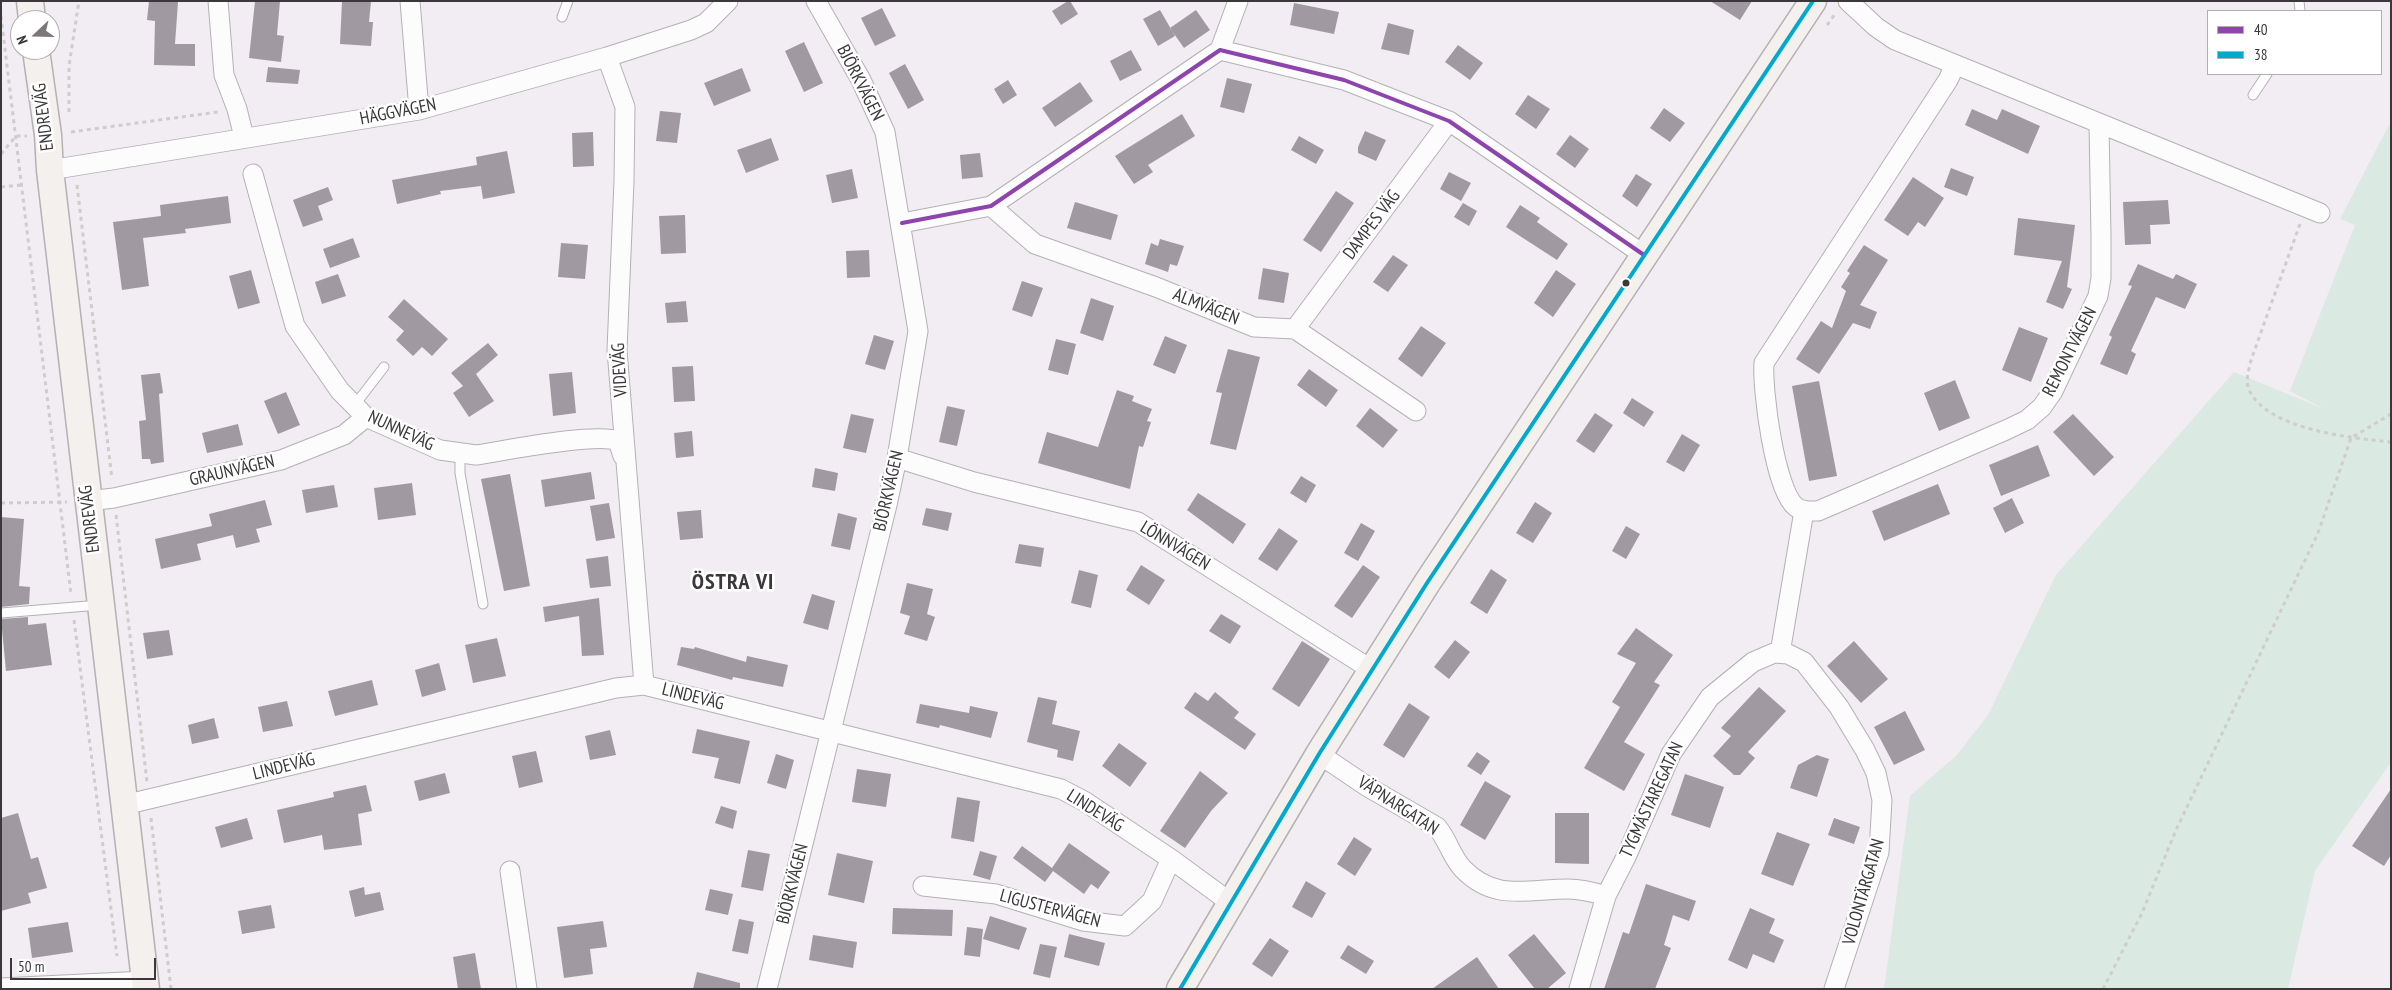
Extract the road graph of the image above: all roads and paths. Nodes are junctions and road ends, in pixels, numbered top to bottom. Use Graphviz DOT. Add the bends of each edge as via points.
graph roads {
  1 [pos="218,1"];
  2 [pos="410,1"];
  3 [pos="568,1"];
  4 [pos="728,1"];
  5 [pos="816,1"];
  6 [pos="1238,1"];
  7 [pos="1813,1"];
  8 [pos="1848,1"];
  9 [pos="1,16"];
  10 [pos="562,17"];
  11 [pos="1220,50"];
  12 [pos="607,58"];
  13 [pos="37,60"];
  14 [pos="1955,65"];
  15 [pos="2266,75"];
  16 [pos="2253,95"];
  17 [pos="237,109"];
  18 [pos="419,110"];
  19 [pos="1449,122"];
  20 [pos="2099,124"];
  21 [pos="48,135"];
  22 [pos="16,136"];
  23 [pos="244,137"];
  24 [pos="1,154"];
  25 [pos="50,170"];
  26 [pos="253,174"];
  27 [pos="22,186"];
  28 [pos="1,187"];
  29 [pos="991,206"];
  30 [pos="2313,210"];
  31 [pos="902,223"];
  32 [pos="1644,255"];
  33 [pos="1295,329"];
  34 [pos="384,367"];
  35 [pos="1416,411"];
  36 [pos="360,412"];
  37 [pos="2391,414"];
  38 [pos="2351,438"];
  39 [pos="2391,442"];
  40 [pos="460,454"];
  41 [pos="897,458"];
  42 [pos="626,467"];
  43 [pos="88,501"];
  44 [pos="61,502"];
  45 [pos="1,503"];
  46 [pos="1804,511"];
  47 [pos="100,604"];
  48 [pos="483,604"];
  49 [pos="73,606"];
  50 [pos="1,613"];
  51 [pos="1780,653"];
  52 [pos="1372,670"];
  53 [pos="644,685"];
  54 [pos="831,733"];
  55 [pos="1319,754"];
  56 [pos="124,804"];
  57 [pos="1171,859"];
  58 [pos="510,871"];
  59 [pos="923,886"];
  60 [pos="1606,896"];
  61 [pos="1231,903"];
  62 [pos="137,984"];
  63 [pos="1,988"];
  64 [pos="527,989"];
  65 [pos="767,989"];
  66 [pos="1180,989"];
  67 [pos="1579,989"];
  68 [pos="1834,989"];
  69 [pos="2103,989"];
  1 -- 17 [label="street" via="224,75"];
  2 -- 18 [label="street"];
  3 -- 10 [label="lane"];
  4 -- 12 [label="street, HÄGGVÄGEN" via="706,23"];
  5 -- 31 [label="street, BJÖRKVÄGEN" via="862,80 885,132"];
  6 -- 11 [label="street"];
  7 -- 32 [label="main road"];
  8 -- 14 [label="street" via="1895,40"];
  9 -- 22 [label="path"];
  11 -- 19 [label="street" via="1344,80"];
  11 -- 29 [label="street"];
  12 -- 18 [label="street, HÄGGVÄGEN"];
  12 -- 42 [label="street, VIDEVÄG" via="625,107 617,350"];
  13 -- 21 [label="main road, ENDREVÄG"];
  14 -- 20 [label="street"];
  14 -- 46 [label="street" via="1764,363 1763,381 1779,477 1795,506"];
  15 -- 16 [label="lane"];
  17 -- 21 [label="path"];
  17 -- 23 [label="street"];
  18 -- 23 [label="street, HÄGGVÄGEN"];
  19 -- 32 [label="street"];
  19 -- 33 [label="street, DAMPES VÄG"];
  20 -- 30 [label="street"];
  20 -- 46 [label="street, REMONTVÄGEN" via="2101,244 2098,296 2089,320 2042,407 2027,420 2006,430 1818,511"];
  21 -- 22 [label="path"];
  21 -- 25 [label="main road, ENDREVÄG"];
  22 -- 24 [label="path"];
  22 -- 27 [label="path"];
  23 -- 25 [label="street, HÄGGVÄGEN"];
  25 -- 43 [label="main road, ENDREVÄG"];
  26 -- 36 [label="street, NUNNEVÄG" via="295,326 340,391"];
  27 -- 28 [label="path"];
  27 -- 44 [label="path"];
  29 -- 31 [label="street"];
  29 -- 33 [label="street, ALMVÄGEN" via="1035,244 1156,287 1254,327"];
  30 -- 38 [label="path" via="2251,360 2247,378 2257,402 2280,418"];
  31 -- 41 [label="street, BJÖRKVÄGEN" via="918,332"];
  32 -- 52 [label="main road"];
  33 -- 35 [label="street"];
  34 -- 36 [label="lane"];
  36 -- 40 [label="street, NUNNEVÄG" via="440,450"];
  36 -- 43 [label="street, GRAUNVÄGEN" via="344,435 281,460"];
  37 -- 38 [label="path"];
  38 -- 39 [label="path"];
  38 -- 69 [label="path" via="2318,533 2176,830 2142,913"];
  40 -- 42 [label="street, NUNNEVÄG" via="476,455 612,438 618,440"];
  40 -- 48 [label="lane" via="460,473"];
  41 -- 52 [label="street, LÖNNVÄGEN" via="974,482 1138,522"];
  41 -- 54 [label="street, BJÖRKVÄGEN"];
  42 -- 53 [label="street, VIDEVÄG"];
  43 -- 44 [label="path"];
  43 -- 47 [label="main road, ENDREVÄG"];
  44 -- 45 [label="path"];
  44 -- 49 [label="path"];
  46 -- 51 [label="street"];
  47 -- 49 [label="lane"];
  47 -- 56 [label="main road, ENDREVÄG"];
  49 -- 50 [label="lane"];
  49 -- 62 [label="path"];
  51 -- 60 [label="street, TYGMÄSTAREGATAN" via="1753,662 1732,677 1710,697 1694,719 1658,780"];
  51 -- 68 [label="street, VOLONTÄRGATAN" via="1804,662 1840,708 1872,766 1882,800 1879,852"];
  52 -- 55 [label="main road"];
  53 -- 54 [label="street, LINDEVÄG"];
  53 -- 56 [label="street, LINDEVÄG" via="616,688"];
  54 -- 57 [label="street, LINDEVÄG" via="1061,790 1084,801"];
  54 -- 65 [label="street, BJÖRKVÄGEN"];
  55 -- 60 [label="street, VÄPNARGATAN" via="1437,827 1462,868 1493,890 1567,889"];
  55 -- 61 [label="main road"];
  56 -- 62 [label="main road, ENDREVÄG"];
  57 -- 59 [label="street, LIGUSTERVÄGEN" via="1152,901 1125,926 1083,921 996,894"];
  57 -- 61 [label="street, LINDEVÄG"];
  58 -- 64 [label="street"];
  60 -- 67 [label="street, TYGMÄSTAREGATAN"];
  61 -- 66 [label="main road"];
  62 -- 63 [label="street"];
}
